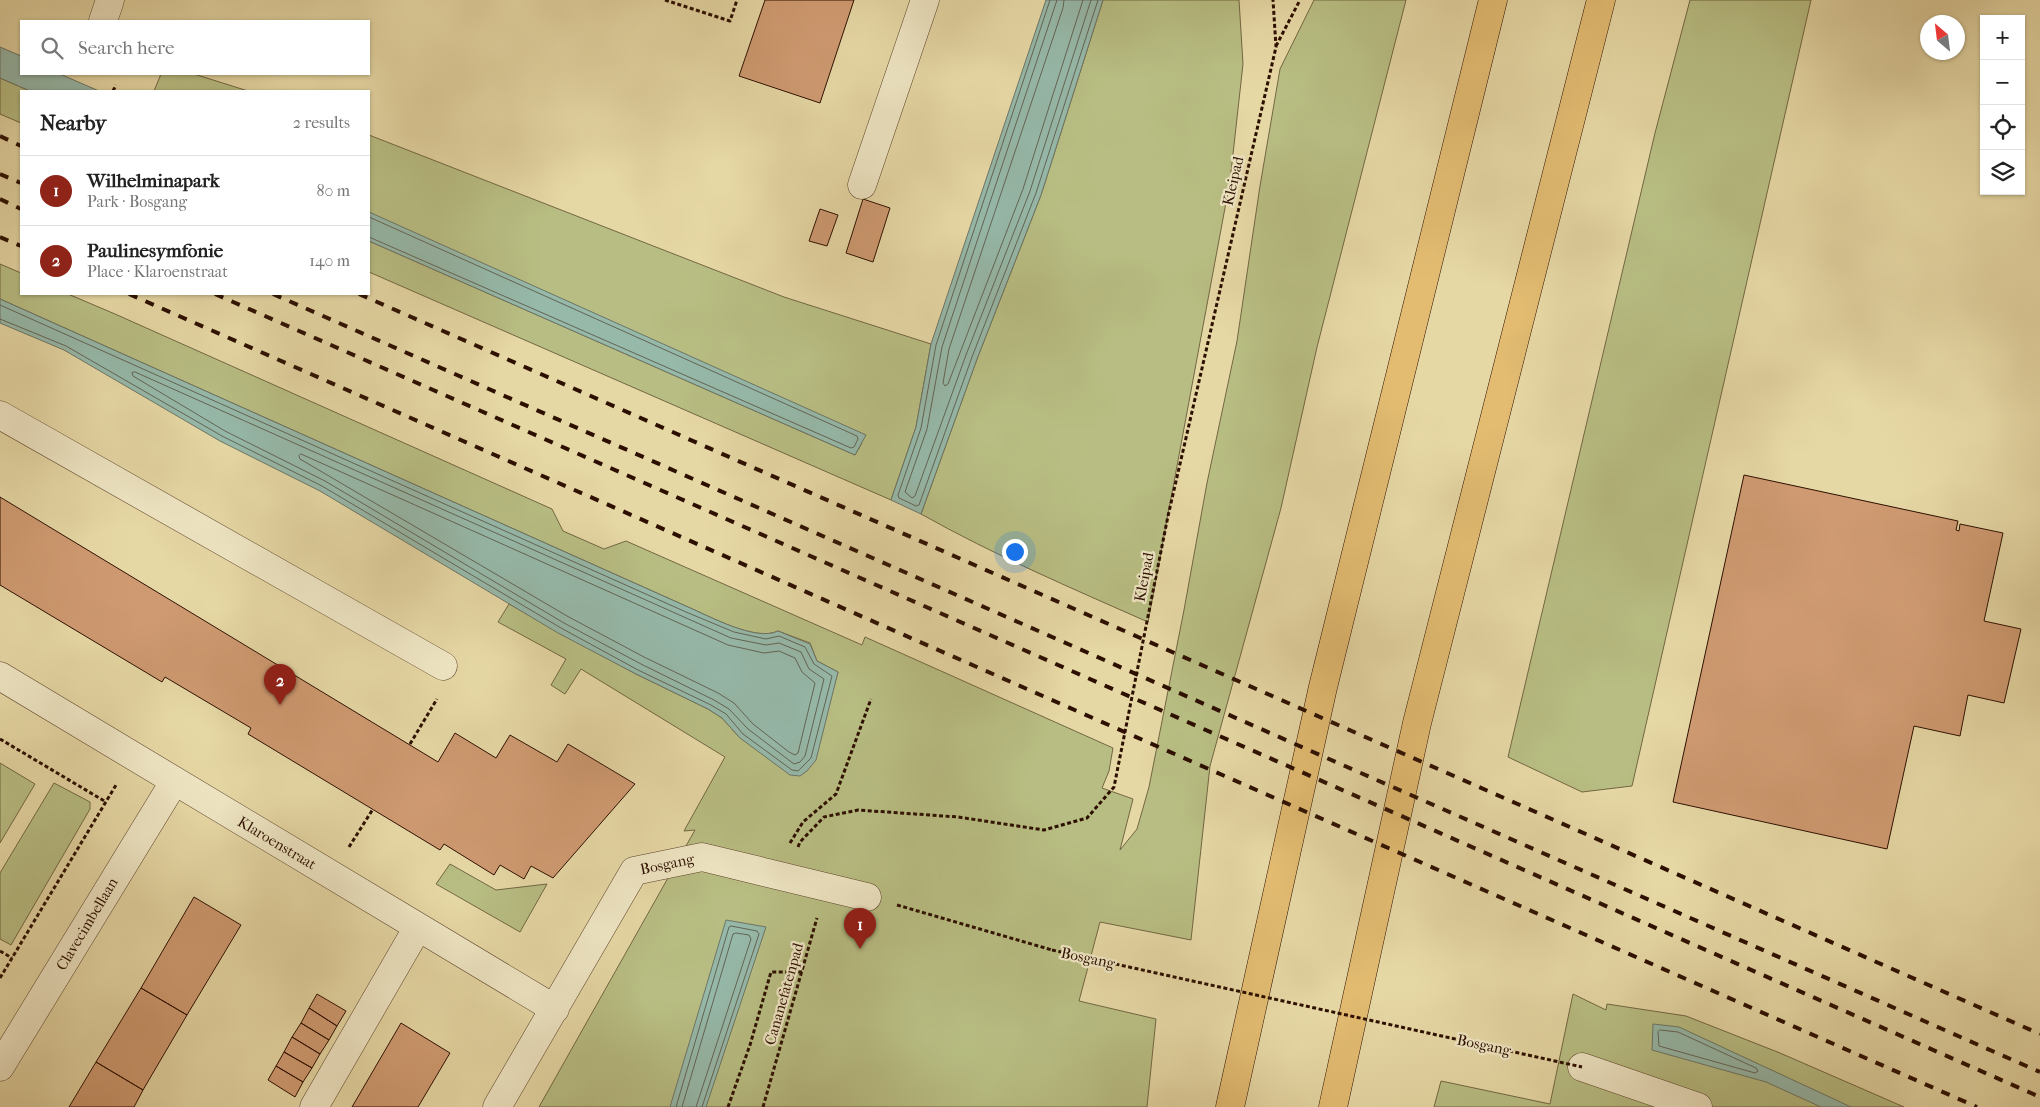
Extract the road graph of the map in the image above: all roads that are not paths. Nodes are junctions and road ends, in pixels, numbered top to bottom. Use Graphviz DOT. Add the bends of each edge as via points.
graph roads {
  1 [pos="110,0"];
  2 [pos="925,0"];
  3 [pos="1493,0"];
  4 [pos="1601,0"];
  5 [pos="103,20"];
  6 [pos="862,185"];
  7 [pos="0,415"];
  8 [pos="443,666"];
  9 [pos="0,676"];
  10 [pos="174,782"];
  11 [pos="868,897"];
  12 [pos="418,927"];
  13 [pos="555,1009"];
  14 [pos="0,1067"];
  15 [pos="1582,1067"];
  16 [pos="314,1107"];
  17 [pos="497,1107"];
  18 [pos="1230,1107"];
  19 [pos="1333,1107"];
  20 [pos="1698,1107"];
  1 -- 5 [label="street"];
  2 -- 6 [label="street"];
  3 -- 18 [label="highway" via="1322,687"];
  4 -- 19 [label="highway" via="1417,723"];
  7 -- 8 [label="street"];
  9 -- 10 [label="street, Klaroenstraat"];
  10 -- 12 [label="street, Klaroenstraat"];
  10 -- 14 [label="street, Clavecimbellaan"];
  11 -- 13 [label="street, Bosgang" via="702,857 634,871"];
  12 -- 13 [label="street, Klaroenstraat"];
  12 -- 16 [label="street"];
  13 -- 17 [label="street, Bosgang"];
  15 -- 20 [label="street"];
}
